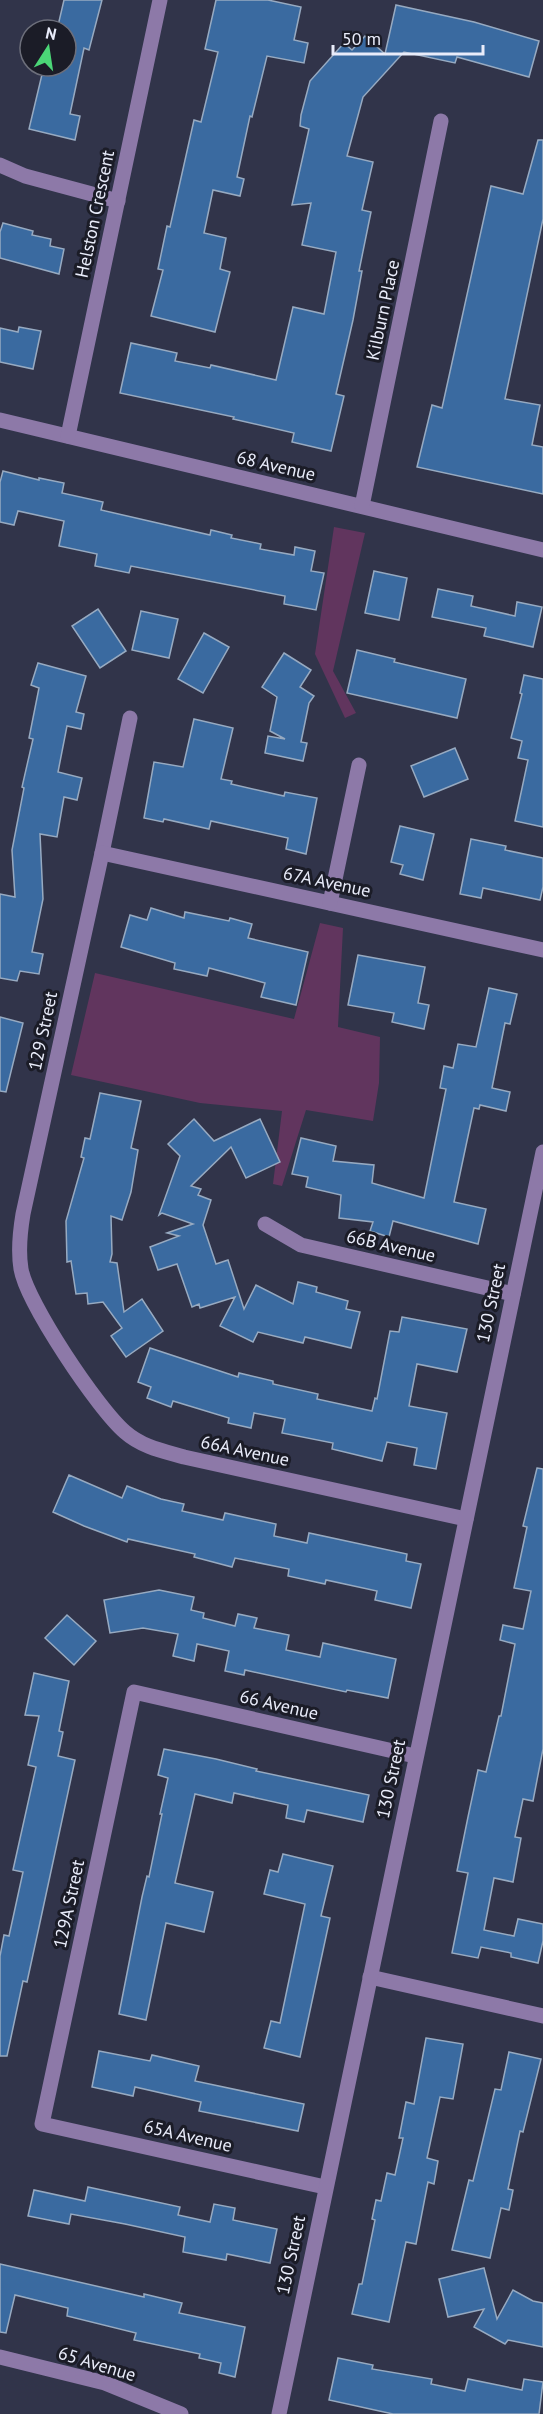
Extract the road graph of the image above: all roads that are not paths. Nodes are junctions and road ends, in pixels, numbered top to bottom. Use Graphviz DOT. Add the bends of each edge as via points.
graph roads {
  1 [pos="160,0"];
  2 [pos="441,121"];
  3 [pos="0,165"];
  4 [pos="118,201"];
  5 [pos="0,420"];
  6 [pos="68,436"];
  7 [pos="362,506"];
  8 [pos="543,549"];
  9 [pos="130,718"];
  10 [pos="359,765"];
  11 [pos="102,853"];
  12 [pos="330,903"];
  13 [pos="543,950"];
  14 [pos="543,1152"];
  15 [pos="265,1224"];
  16 [pos="513,1294"];
  17 [pos="61,1346"];
  18 [pos="466,1519"];
  19 [pos="134,1692"];
  20 [pos="415,1756"];
  21 [pos="370,1977"];
  22 [pos="543,2016"];
  23 [pos="42,2124"];
  24 [pos="325,2187"];
  25 [pos="0,2357"];
  26 [pos="181,2414"];
  27 [pos="279,2414"];
  1 -- 4 [label="street, Helston Crescent"];
  2 -- 7 [label="street, Kilburn Place"];
  3 -- 4 [label="street" via="25,176"];
  4 -- 6 [label="street, Helston Crescent"];
  5 -- 6 [label="street, 68 Avenue"];
  6 -- 7 [label="street, 68 Avenue"];
  7 -- 8 [label="street, 68 Avenue"];
  9 -- 11 [label="street, 129 Street"];
  10 -- 12 [label="street"];
  11 -- 12 [label="street, 67A Avenue"];
  11 -- 17 [label="street, 129 Street" via="20,1238 21,1270 28,1292"];
  12 -- 13 [label="street, 67A Avenue"];
  14 -- 16 [label="street, 130 Street"];
  15 -- 16 [label="street, 66B Avenue" via="301,1245"];
  16 -- 18 [label="street, 130 Street"];
  17 -- 18 [label="street, 66A Avenue" via="114,1420 144,1445"];
  18 -- 20 [label="street, 130 Street"];
  19 -- 20 [label="street, 66 Avenue"];
  19 -- 23 [label="street, 129A Street"];
  20 -- 21 [label="street, 130 Street"];
  21 -- 22 [label="street"];
  21 -- 24 [label="street, 130 Street"];
  23 -- 24 [label="street, 65A Avenue"];
  24 -- 27 [label="street, 130 Street"];
  25 -- 26 [label="street, 65 Avenue" via="105,2383"];
}
